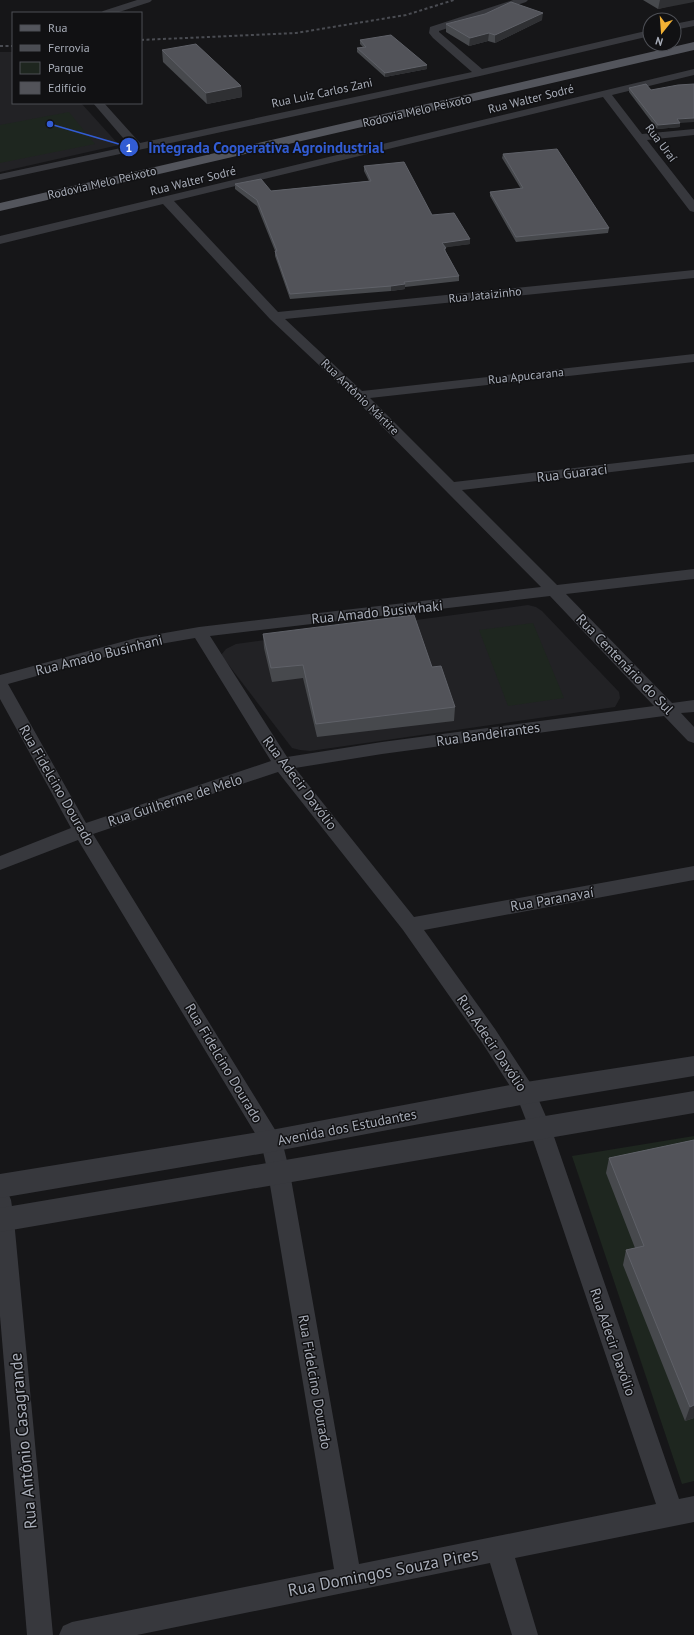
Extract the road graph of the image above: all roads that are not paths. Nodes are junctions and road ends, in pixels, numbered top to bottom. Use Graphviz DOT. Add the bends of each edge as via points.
graph roads {
  1 [pos="147,0"];
  2 [pos="523,0"];
  3 [pos="109,12"];
  4 [pos="694,23"];
  5 [pos="682,26"];
  6 [pos="642,35"];
  7 [pos="694,46"];
  8 [pos="694,72"];
  9 [pos="480,73"];
  10 [pos="606,94"];
  11 [pos="99,104"];
  12 [pos="694,132"];
  13 [pos="641,137"];
  14 [pos="137,147"];
  15 [pos="0,178"];
  16 [pos="167,201"];
  17 [pos="692,201"];
  18 [pos="0,207"];
  19 [pos="0,240"];
  20 [pos="694,274"];
  21 [pos="275,316"];
  22 [pos="694,358"];
  23 [pos="359,395"];
  24 [pos="694,458"];
  25 [pos="450,487"];
  26 [pos="694,574"];
  27 [pos="555,592"];
  28 [pos="199,632"];
  29 [pos="0,682"];
  30 [pos="694,706"];
  31 [pos="669,709"];
  32 [pos="694,737"];
  33 [pos="282,764"];
  34 [pos="82,831"];
  35 [pos="0,863"];
  36 [pos="694,873"];
  37 [pos="410,925"];
  38 [pos="694,1066"];
  39 [pos="526,1093"];
  40 [pos="694,1102"];
  41 [pos="540,1128"];
  42 [pos="271,1141"];
  43 [pos="279,1173"];
  44 [pos="0,1186"];
  45 [pos="1,1213"];
  46 [pos="683,1512"];
  47 [pos="499,1549"];
  48 [pos="349,1579"];
  49 [pos="40,1635"];
  50 [pos="72,1635"];
  51 [pos="525,1635"];
  1 -- 3 [label="street"];
  2 -- 9 [label="street" via="434,29 437,36"];
  4 -- 5 [label="street"];
  6 -- 9 [label="street, Rua Luiz Carlos Zani"];
  7 -- 18 [label="main road, Rodovia Melo Peixoto"];
  8 -- 10 [label="street, Rua Walter Sodré"];
  9 -- 14 [label="street, Rua Luiz Carlos Zani"];
  10 -- 13 [label="street, Rua Uraí"];
  10 -- 16 [label="street, Rua Walter Sodré"];
  11 -- 14 [label="street"];
  12 -- 13 [label="street"];
  13 -- 17 [label="street, Rua Uraí"];
  14 -- 15 [label="street, Rua Luiz Carlos Zani"];
  16 -- 19 [label="street, Rua Walter Sodré"];
  16 -- 21 [label="street, Rua Antônio Mártire"];
  20 -- 21 [label="street, Rua Jataizinho"];
  21 -- 23 [label="street, Rua Antônio Mártire"];
  22 -- 23 [label="street, Rua Apucarana"];
  23 -- 25 [label="street, Rua Antônio Mártire"];
  24 -- 25 [label="street, Rua Guaraci"];
  25 -- 27 [label="street, Rua Antônio Mártire"];
  26 -- 27 [label="street, Rua Amado Busiwhaki"];
  27 -- 28 [label="street, Rua Amado Busiwhaki"];
  27 -- 31 [label="street, Rua Centenário do Sul"];
  28 -- 29 [label="street, Rua Amado Businhani" via="136,643"];
  28 -- 33 [label="street, Rua Adecir Davólio"];
  29 -- 34 [label="street, Rua Fidelcino Dourado"];
  30 -- 31 [label="street, Rua Bandeirantes"];
  31 -- 32 [label="street, Rua Centenário do Sul"];
  31 -- 33 [label="street, Rua Bandeirantes"];
  33 -- 34 [label="street, Rua Guilherme de Melo"];
  33 -- 37 [label="street, Rua Adecir Davólio"];
  34 -- 35 [label="street, Rua Guilherme de Melo"];
  34 -- 42 [label="street, Rua Fidelcino Dourado"];
  36 -- 37 [label="street, Rua Paranavaí"];
  37 -- 39 [label="street, Rua Adecir Davólio"];
  38 -- 39 [label="street, Avenida dos Estudantes"];
  39 -- 41 [label="street, Rua Adecir Davólio"];
  39 -- 42 [label="street, Avenida dos Estudantes"];
  40 -- 41 [label="street"];
  41 -- 43 [label="street"];
  41 -- 46 [label="street, Rua Adecir Davólio"];
  42 -- 43 [label="street, Rua Fidelcino Dourado"];
  42 -- 44 [label="street, Avenida dos Estudantes"];
  43 -- 45 [label="street"];
  43 -- 48 [label="street, Rua Fidelcino Dourado"];
  45 -- 49 [label="street, Rua Antônio Casagrande"];
  46 -- 47 [label="street, Rua Domingos Souza Pires"];
  47 -- 48 [label="street, Rua Domingos Souza Pires"];
  47 -- 51 [label="street"];
  48 -- 50 [label="street, Rua Domingos Souza Pires"];
}
